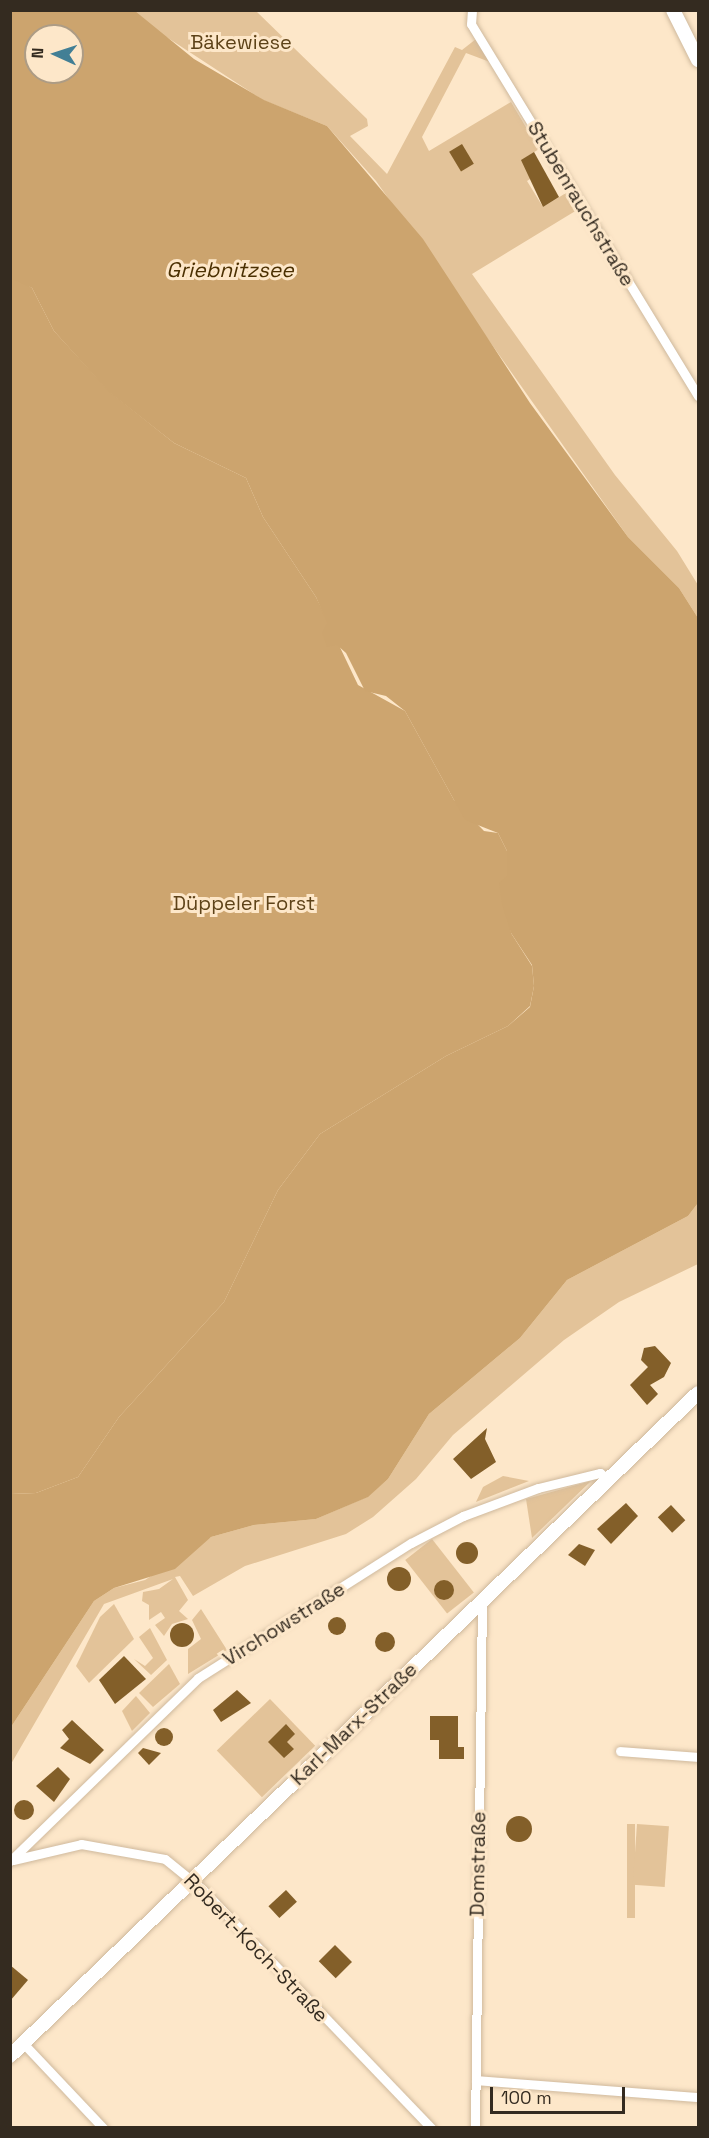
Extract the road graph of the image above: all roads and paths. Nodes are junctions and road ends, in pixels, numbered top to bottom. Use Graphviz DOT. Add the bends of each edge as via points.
graph roads {
  1 [pos="472,10"];
  2 [pos="673,10"];
  3 [pos="699,60"];
  4 [pos="699,396"];
  5 [pos="699,1393"];
  6 [pos="608,1479"];
  7 [pos="482,1601"];
  8 [pos="620,1752"];
  9 [pos="699,1757"];
  10 [pos="11,1861"];
  11 [pos="193,1880"];
  12 [pos="23,2043"];
  13 [pos="10,2056"];
  14 [pos="476,2080"];
  15 [pos="699,2097"];
  16 [pos="103,2127"];
  17 [pos="430,2127"];
  18 [pos="475,2127"];
  1 -- 4 [label="street, Stubenrauchstraße" via="471,24"];
  2 -- 3 [label="street"];
  5 -- 6 [label="street, Karl-Marx-Straße"];
  6 -- 7 [label="street, Karl-Marx-Straße"];
  6 -- 10 [label="street, Virchowstraße" via="600,1473 568,1480 463,1516 411,1543 198,1678"];
  7 -- 11 [label="street, Karl-Marx-Straße"];
  7 -- 14 [label="street, Domstraße"];
  8 -- 9 [label="street"];
  10 -- 11 [label="street, Robert-Koch-Straße" via="48,1849 107,1845 165,1859"];
  11 -- 12 [label="street, Karl-Marx-Straße"];
  11 -- 17 [label="street, Robert-Koch-Straße"];
  12 -- 13 [label="street, Karl-Marx-Straße"];
  12 -- 16 [label="street"];
  14 -- 15 [label="street"];
  14 -- 18 [label="street, Domstraße"];
}
